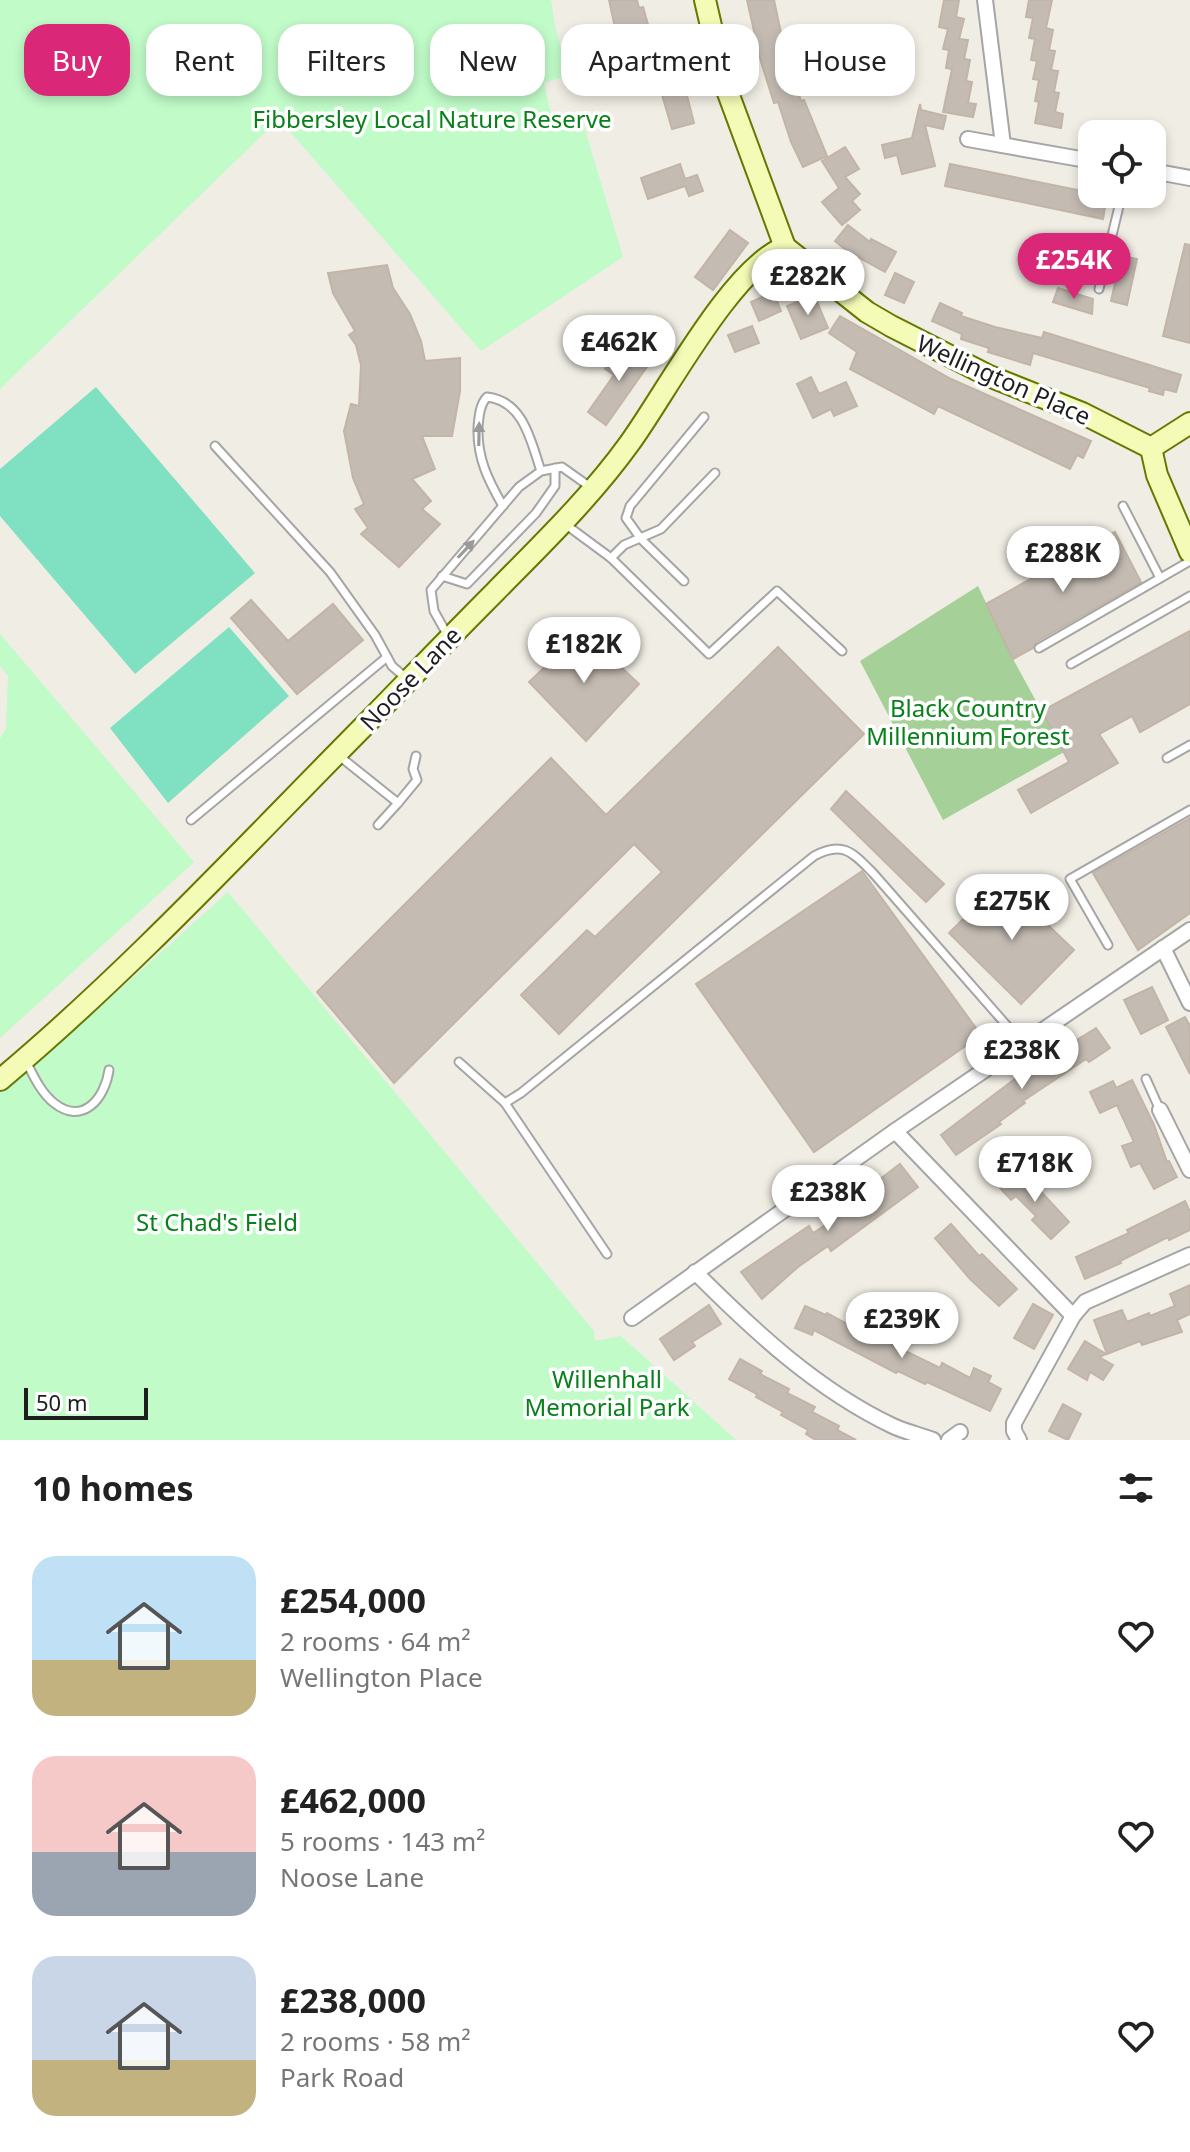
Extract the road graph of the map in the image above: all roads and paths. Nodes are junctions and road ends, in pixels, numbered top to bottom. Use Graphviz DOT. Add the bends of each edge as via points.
graph roads {
  1 [pos="705,0"];
  2 [pos="985,0"];
  3 [pos="968,139"];
  4 [pos="1003,145"];
  5 [pos="1078,158"];
  6 [pos="1166,174"];
  7 [pos="1190,178"];
  8 [pos="1119,208"];
  9 [pos="785,247"];
  10 [pos="1099,289"];
  11 [pos="704,417"];
  12 [pos="1190,423"];
  13 [pos="215,446"];
  14 [pos="1151,448"];
  15 [pos="555,468"];
  16 [pos="541,471"];
  17 [pos="715,473"];
  18 [pos="594,490"];
  19 [pos="503,506"];
  20 [pos="1123,506"];
  21 [pos="564,522"];
  22 [pos="641,539"];
  23 [pos="1190,552"];
  24 [pos="611,558"];
  25 [pos="1190,561"];
  26 [pos="442,576"];
  27 [pos="1160,578"];
  28 [pos="684,581"];
  29 [pos="1190,596"];
  30 [pos="449,638"];
  31 [pos="1039,648"];
  32 [pos="842,651"];
  33 [pos="387,657"];
  34 [pos="1071,664"];
  35 [pos="409,681"];
  36 [pos="1190,745"];
  37 [pos="336,753"];
  38 [pos="416,756"];
  39 [pos="1167,758"];
  40 [pos="398,803"];
  41 [pos="1190,810"];
  42 [pos="191,820"];
  43 [pos="378,825"];
  44 [pos="1190,930"];
  45 [pos="1108,945"];
  46 [pos="1163,948"];
  47 [pos="1190,1003"];
  48 [pos="1023,1044"];
  49 [pos="25,1059"];
  50 [pos="459,1062"];
  51 [pos="109,1070"];
  52 [pos="1146,1079"];
  53 [pos="0,1080"];
  54 [pos="505,1103"];
  55 [pos="1160,1110"];
  56 [pos="895,1131"];
  57 [pos="1186,1151"];
  58 [pos="1190,1170"];
  59 [pos="607,1254"];
  60 [pos="1190,1255"];
  61 [pos="695,1272"];
  62 [pos="1073,1316"];
  63 [pos="632,1318"];
  64 [pos="933,1440"];
  65 [pos="1019,1440"];
  1 -- 9 [label="street" via="724,82"];
  2 -- 4 [label="street"];
  3 -- 4 [label="street"];
  4 -- 5 [label="street"];
  6 -- 7 [label="street"];
  8 -- 10 [label="lane"];
  9 -- 14 [label="street, Wellington Place" via="867,312 903,333"];
  9 -- 18 [label="street, Noose Lane" via="765,258 738,285"];
  11 -- 22 [label="lane" via="630,506 626,518"];
  12 -- 14 [label="street"];
  13 -- 33 [label="lane" via="330,572"];
  14 -- 23 [label="street"];
  15 -- 16 [label="lane"];
  15 -- 18 [label="lane" via="562,467"];
  15 -- 26 [label="lane" via="555,486 536,513 467,584"];
  16 -- 19 [label="lane"];
  19 -- 16 [label="lane, one-way" via="482,468 478,444 483,400 507,404 523,419"];
  17 -- 22 [label="lane" via="661,529"];
  18 -- 21 [label="street, Noose Lane"];
  26 -- 19 [label="lane, one-way"];
  20 -- 27 [label="lane"];
  21 -- 24 [label="lane"];
  21 -- 30 [label="street, Noose Lane"];
  22 -- 24 [label="lane" via="624,545"];
  22 -- 28 [label="lane"];
  24 -- 32 [label="lane" via="709,654 777,591"];
  25 -- 27 [label="lane"];
  26 -- 30 [label="lane" via="431,590 434,611"];
  27 -- 31 [label="lane"];
  29 -- 34 [label="lane"];
  30 -- 35 [label="street, Noose Lane"];
  33 -- 35 [label="lane"];
  33 -- 42 [label="lane"];
  35 -- 37 [label="street, Noose Lane"];
  36 -- 39 [label="lane"];
  37 -- 40 [label="lane"];
  37 -- 49 [label="street, Noose Lane" via="176,917"];
  38 -- 40 [label="lane" via="417,780"];
  40 -- 43 [label="lane"];
  41 -- 45 [label="lane" via="1070,879"];
  44 -- 46 [label="street"];
  46 -- 47 [label="street"];
  46 -- 48 [label="street"];
  48 -- 54 [label="lane" via="853,853 826,849"];
  48 -- 56 [label="street"];
  49 -- 51 [label="lane" via="45,1094 70,1111 98,1101 107,1088"];
  49 -- 53 [label="street, Noose Lane"];
  50 -- 54 [label="lane"];
  52 -- 55 [label="lane"];
  54 -- 59 [label="lane"];
  55 -- 57 [label="street"];
  56 -- 61 [label="street"];
  56 -- 62 [label="street"];
  57 -- 58 [label="street"];
  60 -- 62 [label="street" via="1085,1302"];
  61 -- 63 [label="street"];
  61 -- 64 [label="street" via="809,1374 893,1426"];
  62 -- 65 [label="street" via="1014,1423"];
}
